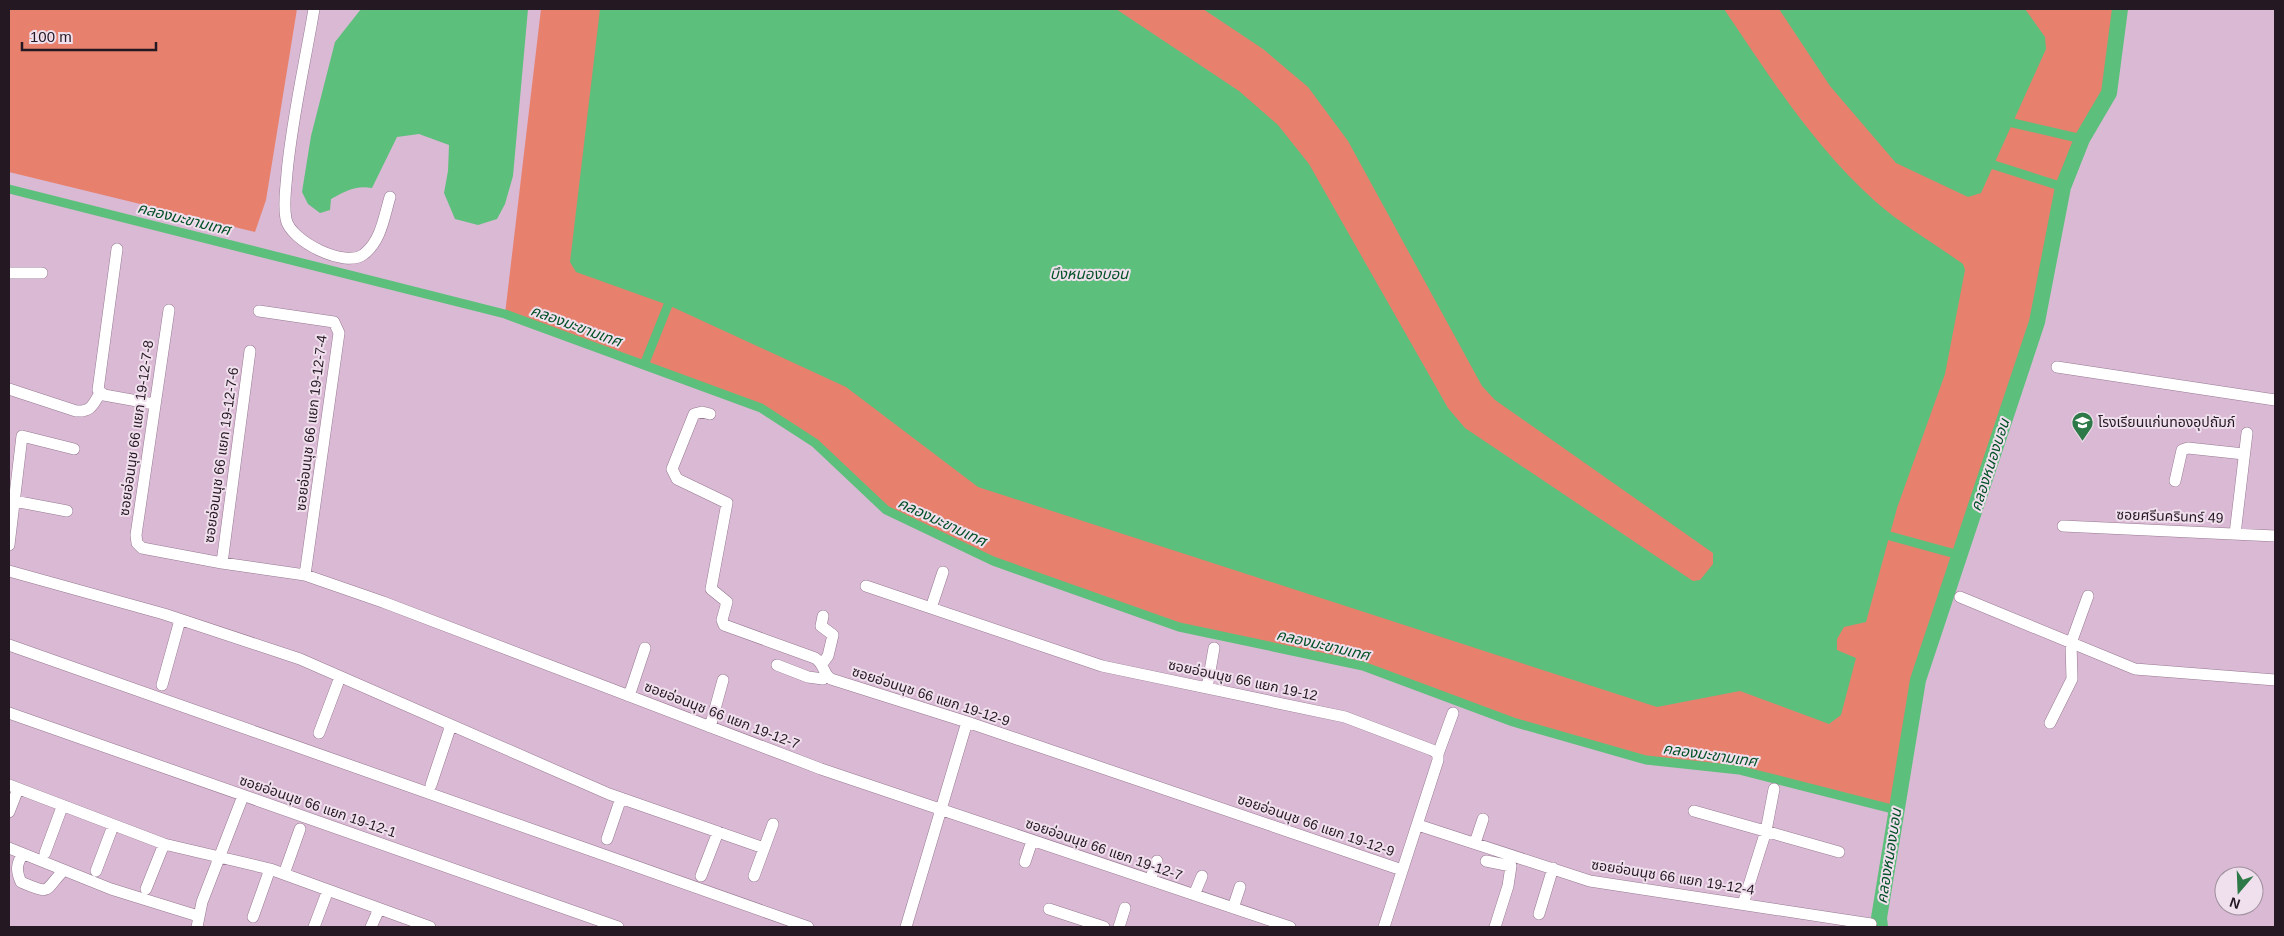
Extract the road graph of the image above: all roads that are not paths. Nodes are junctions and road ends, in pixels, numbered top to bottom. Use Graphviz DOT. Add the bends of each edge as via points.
graph roads {
  1 [pos="314,9"];
  2 [pos="390,197"];
  3 [pos="116,248"];
  4 [pos="9,273"];
  5 [pos="42,273"];
  6 [pos="169,310"];
  7 [pos="259,311"];
  8 [pos="250,351"];
  9 [pos="2057,367"];
  10 [pos="9,389"];
  11 [pos="100,393"];
  12 [pos="2275,400"];
  13 [pos="154,404"];
  14 [pos="710,414"];
  15 [pos="2247,433"];
  16 [pos="74,449"];
  17 [pos="2244,454"];
  18 [pos="2175,481"];
  19 [pos="14,501"];
  20 [pos="68,511"];
  21 [pos="2063,526"];
  22 [pos="2235,534"];
  23 [pos="2275,536"];
  24 [pos="9,545"];
  25 [pos="142,548"];
  26 [pos="222,563"];
  27 [pos="9,571"];
  28 [pos="943,572"];
  29 [pos="305,575"];
  30 [pos="866,586"];
  31 [pos="2088,596"];
  32 [pos="1960,597"];
  33 [pos="931,608"];
  34 [pos="823,616"];
  35 [pos="180,620"];
  36 [pos="2071,643"];
  37 [pos="9,645"];
  38 [pos="645,648"];
  39 [pos="1214,648"];
  40 [pos="822,664"];
  41 [pos="777,666"];
  42 [pos="826,675"];
  43 [pos="340,677"];
  44 [pos="723,680"];
  45 [pos="2275,680"];
  46 [pos="162,685"];
  47 [pos="1207,688"];
  48 [pos="629,696"];
  49 [pos="9,713"];
  50 [pos="1453,713"];
  51 [pos="968,722"];
  52 [pos="2050,723"];
  53 [pos="451,725"];
  54 [pos="710,726"];
  55 [pos="319,733"];
  56 [pos="1438,754"];
  57 [pos="431,785"];
  58 [pos="13,787"];
  59 [pos="1774,789"];
  60 [pos="243,796"];
  61 [pos="621,798"];
  62 [pos="62,807"];
  63 [pos="941,810"];
  64 [pos="1694,811"];
  65 [pos="9,812"];
  66 [pos="1483,820"];
  67 [pos="773,824"];
  68 [pos="1418,825"];
  69 [pos="113,826"];
  70 [pos="300,829"];
  71 [pos="1766,831"];
  72 [pos="718,832"];
  73 [pos="607,839"];
  74 [pos="1032,841"];
  75 [pos="1475,843"];
  76 [pos="164,844"];
  77 [pos="9,848"];
  78 [pos="764,848"];
  79 [pos="1839,852"];
  80 [pos="45,853"];
  81 [pos="23,854"];
  82 [pos="219,858"];
  83 [pos="1157,861"];
  84 [pos="1486,861"];
  85 [pos="1025,862"];
  86 [pos="1553,868"];
  87 [pos="270,869"];
  88 [pos="96,870"];
  89 [pos="1402,870"];
  90 [pos="63,871"];
  91 [pos="284,874"];
  92 [pos="701,876"];
  93 [pos="754,876"];
  94 [pos="1202,876"];
  95 [pos="1150,880"];
  96 [pos="1240,888"];
  97 [pos="146,889"];
  98 [pos="328,890"];
  99 [pos="1194,895"];
  100 [pos="1743,904"];
  101 [pos="1125,908"];
  102 [pos="1233,908"];
  103 [pos="379,909"];
  104 [pos="1049,909"];
  105 [pos="1539,914"];
  106 [pos="253,918"];
  107 [pos="198,922"];
  108 [pos="1870,924"];
  109 [pos="314,927"];
  110 [pos="371,927"];
  111 [pos="429,927"];
  112 [pos="618,927"];
  113 [pos="808,927"];
  114 [pos="906,927"];
  115 [pos="1104,927"];
  116 [pos="1119,927"];
  117 [pos="1290,927"];
  118 [pos="1384,927"];
  119 [pos="1495,927"];
  1 -- 2 [label="street" via="289,153 286,220 308,245 345,258 362,256 374,246"];
  3 -- 11 [label="street"];
  4 -- 5 [label="street"];
  6 -- 13 [label="street, ซอยอ่อนนุช 66 แยก 19-12-7-8"];
  7 -- 29 [label="street, ซอยอ่อนนุช 66 แยก 19-12-7-4" via="334,322 339,333"];
  8 -- 26 [label="street, ซอยอ่อนนุช 66 แยก 19-12-7-6"];
  9 -- 12 [label="street"];
  10 -- 11 [label="street" via="86,412"];
  11 -- 13 [label="street"];
  13 -- 25 [label="street, ซอยอ่อนนุช 66 แยก 19-12-7-8" via="136,535"];
  14 -- 40 [label="street" via="694,414 672,469 677,479 727,503 711,588 727,602 723,623 815,658"];
  15 -- 17 [label="street"];
  16 -- 19 [label="street" via="22,436"];
  17 -- 18 [label="street" via="2182,450"];
  17 -- 22 [label="street"];
  19 -- 20 [label="street"];
  19 -- 24 [label="street"];
  21 -- 22 [label="street, ซอยศรีนครินทร์ 49"];
  22 -- 23 [label="street, ซอยศรีนครินทร์ 49"];
  25 -- 26 [label="street, ซอยอ่อนนุช 66 แยก 19-12-7"];
  26 -- 29 [label="street, ซอยอ่อนนุช 66 แยก 19-12-7"];
  27 -- 35 [label="street"];
  28 -- 33 [label="street"];
  29 -- 48 [label="street, ซอยอ่อนนุช 66 แยก 19-12-7"];
  30 -- 33 [label="street, ซอยอ่อนนุช 66 แยก 19-12"];
  31 -- 36 [label="street"];
  32 -- 36 [label="street"];
  33 -- 47 [label="street, ซอยอ่อนนุช 66 แยก 19-12" via="1102,666"];
  34 -- 40 [label="street" via="821,626 833,635 828,656"];
  35 -- 43 [label="street" via="300,659"];
  35 -- 46 [label="street"];
  36 -- 45 [label="street" via="2135,670"];
  36 -- 52 [label="street" via="2072,679"];
  37 -- 113 [label="street"];
  38 -- 48 [label="street"];
  39 -- 47 [label="street"];
  40 -- 42 [label="street"];
  41 -- 42 [label="street" via="814,678 823,679"];
  42 -- 51 [label="street, ซอยอ่อนนุช 66 แยก 19-12-9"];
  43 -- 53 [label="street"];
  43 -- 55 [label="street"];
  44 -- 54 [label="street"];
  47 -- 56 [label="street, ซอยอ่อนนุช 66 แยก 19-12" via="1345,717"];
  48 -- 54 [label="street, ซอยอ่อนนุช 66 แยก 19-12-7"];
  49 -- 60 [label="street, ซอยอ่อนนุช 66 แยก 19-12-1"];
  50 -- 56 [label="street"];
  51 -- 63 [label="street"];
  51 -- 89 [label="street, ซอยอ่อนนุช 66 แยก 19-12-9"];
  53 -- 57 [label="street"];
  53 -- 61 [label="street"];
  54 -- 63 [label="street, ซอยอ่อนนุช 66 แยก 19-12-7"];
  56 -- 68 [label="street"];
  58 -- 62 [label="street"];
  58 -- 65 [label="street"];
  59 -- 71 [label="street"];
  60 -- 82 [label="street"];
  60 -- 112 [label="street, ซอยอ่อนนุช 66 แยก 19-12-1"];
  61 -- 72 [label="street"];
  61 -- 73 [label="street"];
  62 -- 69 [label="street"];
  62 -- 80 [label="street"];
  63 -- 74 [label="street, ซอยอ่อนนุช 66 แยก 19-12-7"];
  63 -- 114 [label="street"];
  64 -- 71 [label="street"];
  66 -- 75 [label="street"];
  67 -- 78 [label="street"];
  68 -- 75 [label="street, ซอยอ่อนนุช 66 แยก 19-12-4"];
  68 -- 89 [label="street"];
  69 -- 76 [label="street"];
  69 -- 88 [label="street"];
  70 -- 91 [label="street"];
  71 -- 79 [label="street"];
  71 -- 100 [label="street"];
  72 -- 78 [label="street"];
  72 -- 92 [label="street"];
  74 -- 85 [label="street"];
  74 -- 95 [label="street, ซอยอ่อนนุช 66 แยก 19-12-7"];
  75 -- 86 [label="street, ซอยอ่อนนุช 66 แยก 19-12-4"];
  76 -- 82 [label="street"];
  76 -- 97 [label="street"];
  77 -- 81 [label="street"];
  78 -- 93 [label="street"];
  81 -- 90 [label="street"];
  81 -- 90 [label="street" via="17,868 22,882 40,890 50,890"];
  82 -- 87 [label="street"];
  82 -- 107 [label="street"];
  83 -- 95 [label="street"];
  84 -- 119 [label="street" via="1511,866"];
  86 -- 100 [label="street, ซอยอ่อนนุช 66 แยก 19-12-4" via="1590,881"];
  86 -- 105 [label="street"];
  87 -- 91 [label="street"];
  87 -- 106 [label="street"];
  89 -- 118 [label="street"];
  90 -- 107 [label="street"];
  91 -- 98 [label="street"];
  94 -- 99 [label="street"];
  95 -- 99 [label="street, ซอยอ่อนนุช 66 แยก 19-12-7"];
  96 -- 102 [label="street"];
  98 -- 103 [label="street"];
  98 -- 109 [label="street"];
  99 -- 102 [label="street, ซอยอ่อนนุช 66 แยก 19-12-7"];
  100 -- 108 [label="street, ซอยอ่อนนุช 66 แยก 19-12-4"];
  101 -- 116 [label="street"];
  102 -- 117 [label="street, ซอยอ่อนนุช 66 แยก 19-12-7"];
  103 -- 110 [label="street"];
  103 -- 111 [label="street"];
  104 -- 115 [label="street"];
}
